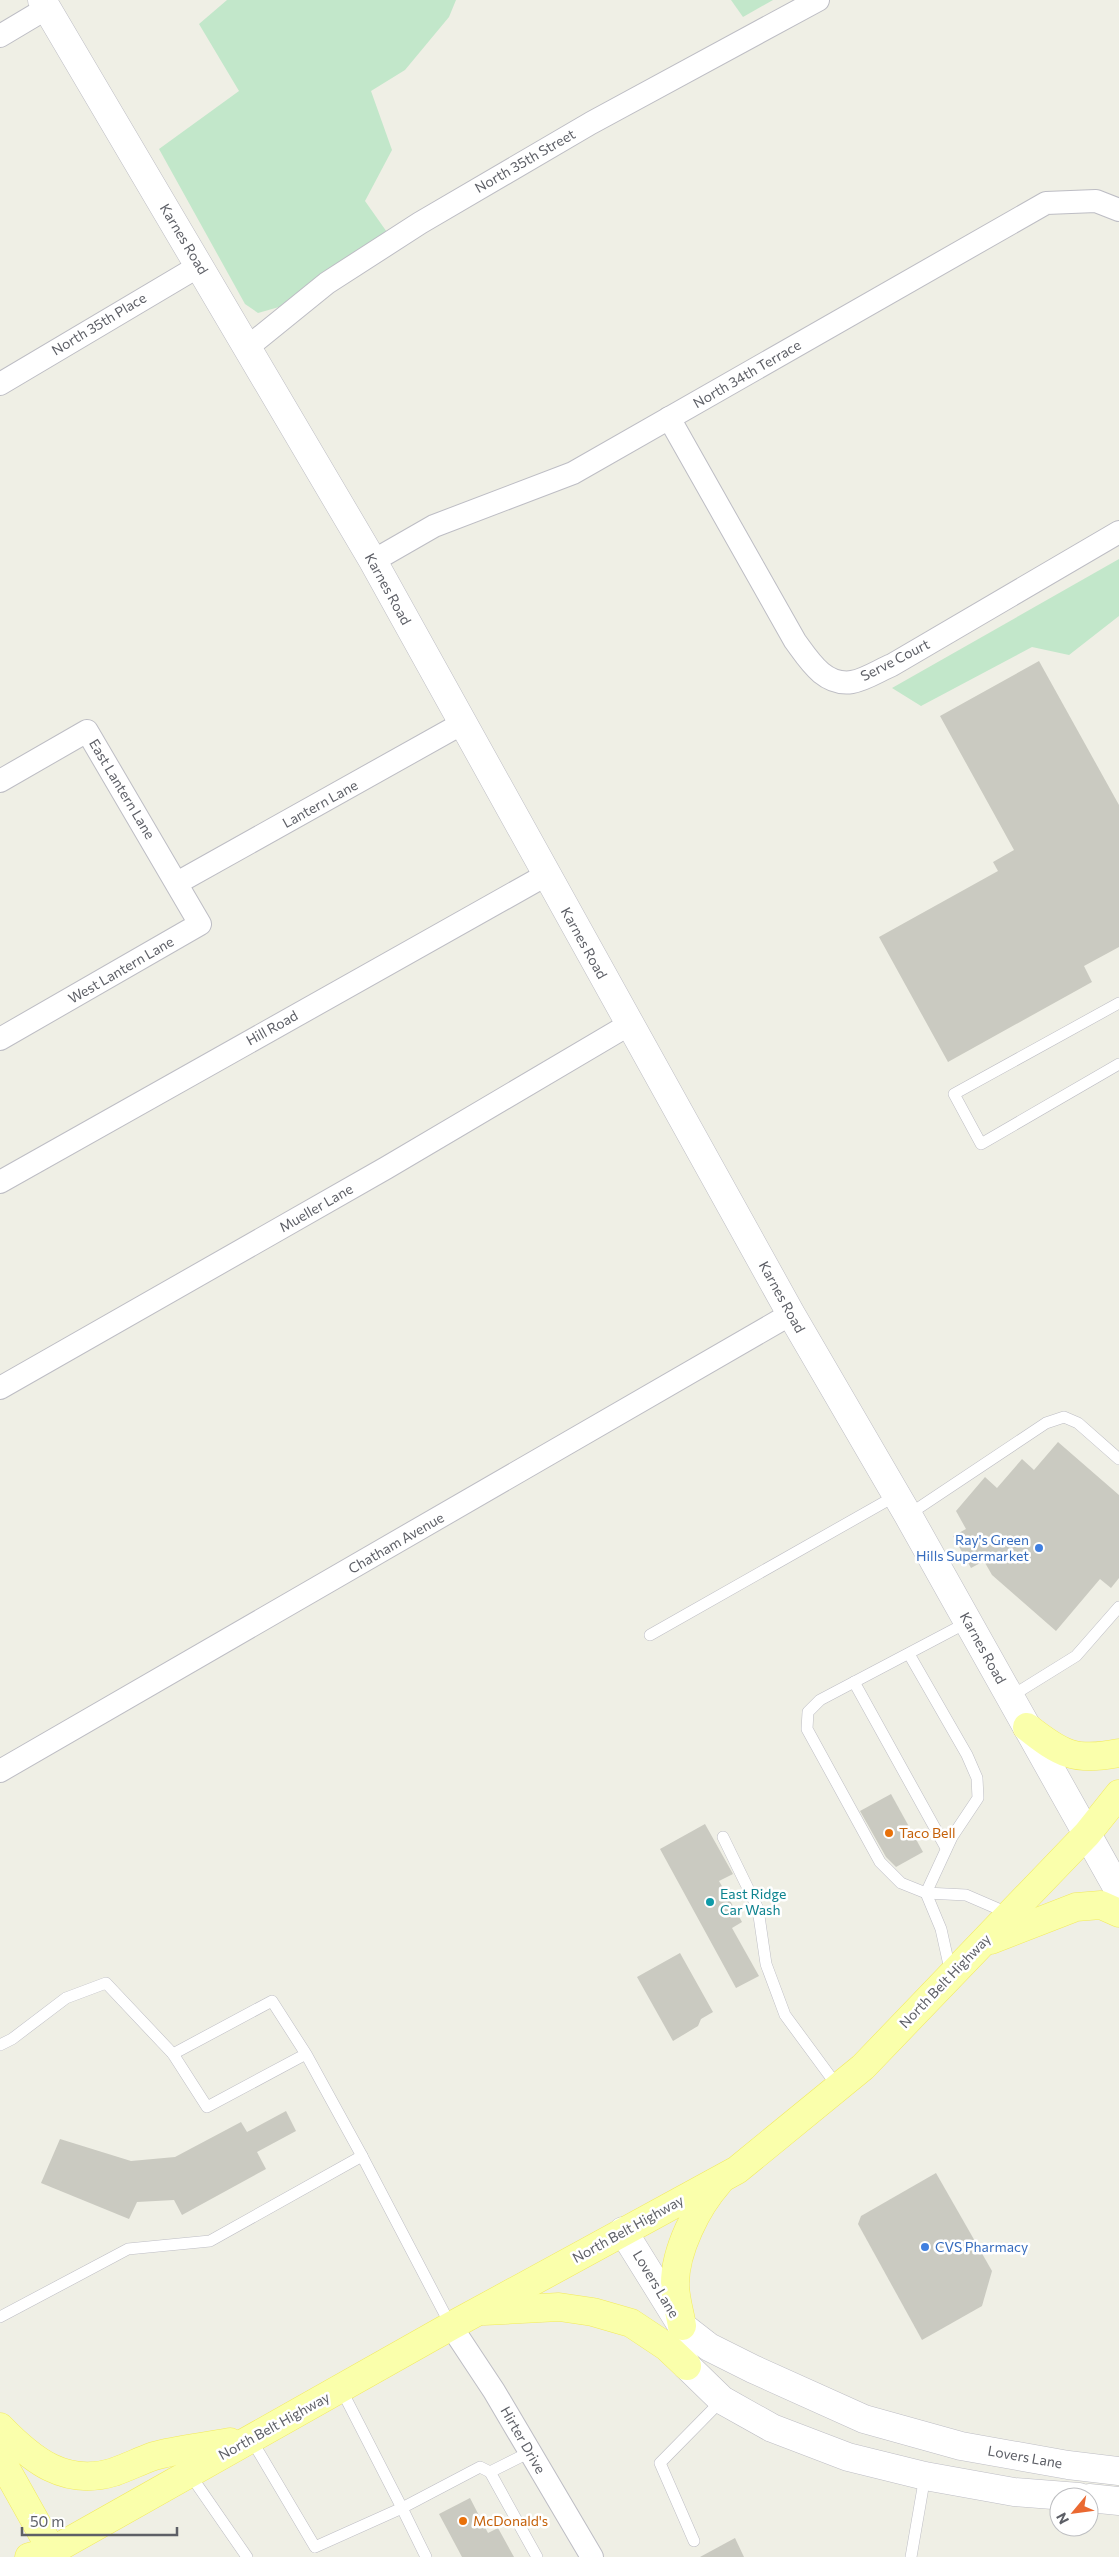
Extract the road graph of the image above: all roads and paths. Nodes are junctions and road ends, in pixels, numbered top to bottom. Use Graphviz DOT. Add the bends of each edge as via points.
graph roads {
  1 [pos="818,0"];
  2 [pos="45,4"];
  3 [pos="0,36"];
  4 [pos="1119,210"];
  5 [pos="199,266"];
  6 [pos="248,348"];
  7 [pos="0,384"];
  8 [pos="669,418"];
  9 [pos="1119,532"];
  10 [pos="373,561"];
  11 [pos="463,723"];
  12 [pos="0,781"];
  13 [pos="546,875"];
  14 [pos="177,883"];
  15 [pos="1119,1003"];
  16 [pos="630,1024"];
  17 [pos="0,1039"];
  18 [pos="1119,1064"];
  19 [pos="0,1182"];
  20 [pos="791,1314"];
  21 [pos="0,1388"];
  22 [pos="1119,1459"];
  23 [pos="902,1505"];
  24 [pos="1119,1606"];
  25 [pos="968,1622"];
  26 [pos="650,1634"];
  27 [pos="909,1654"];
  28 [pos="854,1682"];
  29 [pos="1010,1697"];
  30 [pos="1027,1728"];
  31 [pos="1119,1753"];
  32 [pos="0,1771"];
  33 [pos="1119,1794"];
  34 [pos="1087,1834"];
  35 [pos="723,1838"];
  36 [pos="946,1848"];
  37 [pos="1119,1891"];
  38 [pos="926,1893"];
  39 [pos="1119,1913"];
  40 [pos="1010,1914"];
  41 [pos="982,1943"];
  42 [pos="951,1974"];
  43 [pos="0,2045"];
  44 [pos="173,2054"];
  45 [pos="306,2054"];
  46 [pos="838,2087"];
  47 [pos="362,2156"];
  48 [pos="722,2178"];
  49 [pos="623,2231"];
  50 [pos="477,2312"];
  51 [pos="0,2317"];
  52 [pos="450,2326"];
  53 [pos="682,2326"];
  54 [pos="687,2366"];
  55 [pos="341,2388"];
  56 [pos="722,2400"];
  57 [pos="0,2426"];
  58 [pos="251,2439"];
  59 [pos="530,2452"];
  60 [pos="0,2458"];
  61 [pos="1119,2471"];
  62 [pos="490,2472"];
  63 [pos="189,2473"];
  64 [pos="925,2476"];
  65 [pos="1049,2495"];
  66 [pos="1099,2499"];
  67 [pos="1119,2501"];
  68 [pos="402,2508"];
  69 [pos="694,2541"];
  70 [pos="45,2555"];
  71 [pos="247,2557"];
  72 [pos="426,2557"];
  73 [pos="537,2557"];
  74 [pos="592,2557"];
  75 [pos="912,2557"];
  1 -- 6 [label="street, North 35th Street" via="591,123 420,223 328,283"];
  2 -- 3 [label="street"];
  2 -- 5 [label="street, Karnes Road"];
  4 -- 8 [label="street, North 34th Terrace" via="1096,200 1046,203"];
  5 -- 6 [label="street, Karnes Road"];
  5 -- 7 [label="street, North 35th Place"];
  6 -- 10 [label="street, Karnes Road"];
  8 -- 9 [label="street, Serve Court" via="795,641 812,665 829,679 852,682 892,665"];
  8 -- 10 [label="street, North 34th Terrace" via="573,473 434,526"];
  10 -- 11 [label="street, Karnes Road"];
  11 -- 13 [label="street, Karnes Road"];
  11 -- 14 [label="street, Lantern Lane"];
  12 -- 14 [label="street, East Lantern Lane" via="87,731"];
  13 -- 16 [label="street, Karnes Road"];
  13 -- 19 [label="street, Hill Road"];
  14 -- 17 [label="street, West Lantern Lane" via="200,924"];
  15 -- 18 [label="lane" via="954,1094 981,1144"];
  16 -- 20 [label="street, Karnes Road"];
  16 -- 21 [label="street, Mueller Lane" via="386,1168"];
  20 -- 23 [label="street, Karnes Road"];
  20 -- 32 [label="street, Chatham Avenue"];
  22 -- 23 [label="lane" via="1078,1423 1064,1417 1046,1423"];
  23 -- 25 [label="street, Karnes Road"];
  23 -- 26 [label="lane"];
  24 -- 29 [label="lane" via="1076,1656"];
  25 -- 27 [label="lane"];
  25 -- 29 [label="street, Karnes Road"];
  27 -- 28 [label="lane"];
  27 -- 36 [label="lane" via="977,1778 978,1798"];
  28 -- 36 [label="lane"];
  28 -- 38 [label="lane" via="820,1700 808,1712 806,1729 880,1862 901,1883"];
  29 -- 30 [label="street, Karnes Road"];
  30 -- 31 [label="main road" via="1053,1748 1072,1756 1099,1757"];
  30 -- 34 [label="street, Karnes Road"];
  33 -- 34 [label="main road, North Belt Highway"];
  34 -- 37 [label="street, Karnes Road"];
  34 -- 40 [label="main road, North Belt Highway"];
  35 -- 46 [label="lane" via="758,1909 766,1964 785,2015"];
  36 -- 38 [label="lane"];
  38 -- 40 [label="lane" via="966,1895"];
  38 -- 42 [label="lane" via="941,1929"];
  39 -- 41 [label="main road" via="1101,1905 1076,1907"];
  40 -- 41 [label="main road, North Belt Highway"];
  41 -- 42 [label="main road, North Belt Highway"];
  42 -- 46 [label="main road, North Belt Highway" via="863,2067"];
  43 -- 44 [label="lane" via="66,1998 106,1983"];
  44 -- 45 [label="lane" via="272,2001"];
  44 -- 45 [label="lane" via="207,2107"];
  45 -- 47 [label="lane"];
  46 -- 48 [label="main road, North Belt Highway" via="737,2170"];
  47 -- 51 [label="lane" via="210,2241 128,2249"];
  47 -- 52 [label="lane"];
  48 -- 49 [label="main road, North Belt Highway"];
  48 -- 53 [label="main road" via="708,2194 690,2225 679,2259 675,2284"];
  49 -- 50 [label="main road, North Belt Highway"];
  49 -- 53 [label="street, Lovers Lane"];
  49 -- 54 [label="street, Lovers Lane" via="636,2279"];
  50 -- 52 [label="main road, North Belt Highway"];
  50 -- 54 [label="main road" via="559,2307 593,2312 631,2323 668,2347"];
  52 -- 55 [label="main road, North Belt Highway"];
  52 -- 59 [label="street, Hirter Drive"];
  53 -- 61 [label="street, Lovers Lane" via="708,2347 864,2419 961,2446"];
  54 -- 56 [label="street, Lovers Lane"];
  55 -- 58 [label="main road, North Belt Highway"];
  55 -- 68 [label="lane"];
  56 -- 64 [label="street, Lovers Lane" via="772,2428 848,2457"];
  56 -- 69 [label="lane" via="660,2463"];
  57 -- 58 [label="main road" via="19,2446 48,2468 81,2476 112,2472 155,2456"];
  58 -- 63 [label="main road, North Belt Highway"];
  58 -- 68 [label="lane" via="315,2547"];
  59 -- 62 [label="lane"];
  59 -- 74 [label="street, Hirter Drive"];
  60 -- 70 [label="main road"];
  62 -- 68 [label="lane" via="480,2467"];
  62 -- 73 [label="lane"];
  63 -- 70 [label="main road, North Belt Highway"];
  63 -- 71 [label="lane"];
  64 -- 65 [label="street, Lovers Lane" via="1014,2492"];
  64 -- 75 [label="lane"];
  66 -- 67 [label="street"];
  68 -- 72 [label="lane"];
}
